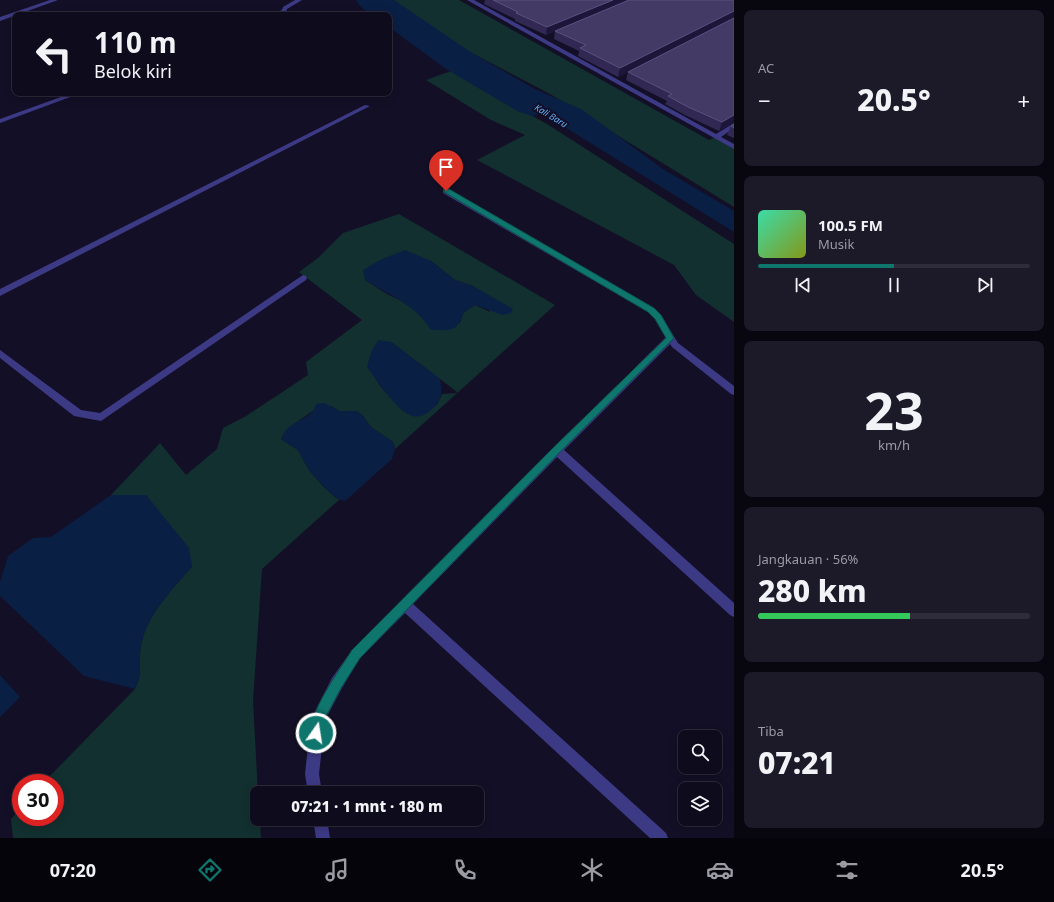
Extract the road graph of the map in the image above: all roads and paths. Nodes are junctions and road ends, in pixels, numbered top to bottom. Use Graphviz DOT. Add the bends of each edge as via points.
graph roads {
  1 [pos="54,0"];
  2 [pos="298,0"];
  3 [pos="483,0"];
  4 [pos="473,2"];
  5 [pos="20,12"];
  6 [pos="282,12"];
  7 [pos="12,15"];
  8 [pos="0,19"];
  9 [pos="550,37"];
  10 [pos="543,40"];
  11 [pos="622,78"];
  12 [pos="615,82"];
  13 [pos="70,96"];
  14 [pos="367,106"];
  15 [pos="0,121"];
  16 [pos="734,125"];
  17 [pos="716,137"];
  18 [pos="734,147"];
  19 [pos="446,191"];
  20 [pos="303,278"];
  21 [pos="0,293"];
  22 [pos="670,338"];
  23 [pos="0,353"];
  24 [pos="734,392"];
  25 [pos="557,450"];
  26 [pos="405,605"];
  27 [pos="734,611"];
  28 [pos="314,786"];
  29 [pos="321,826"];
  30 [pos="323,838"];
  31 [pos="661,838"];
  1 -- 5 [label="street"];
  2 -- 6 [label="street"];
  3 -- 4 [label="street"];
  4 -- 10 [label="street"];
  7 -- 8 [label="street"];
  9 -- 10 [label="street"];
  10 -- 12 [label="street"];
  11 -- 12 [label="street"];
  12 -- 17 [label="street"];
  13 -- 15 [label="street"];
  14 -- 21 [label="street"];
  16 -- 17 [label="street"];
  17 -- 18 [label="street"];
  19 -- 22 [label="street" via="651,310"];
  20 -- 23 [label="street" via="101,417 78,413"];
  22 -- 24 [label="street"];
  22 -- 25 [label="street"];
  25 -- 26 [label="street"];
  25 -- 27 [label="street"];
  26 -- 28 [label="street" via="356,654 318,719 312,774"];
  26 -- 31 [label="street"];
  29 -- 30 [label="street"];
}
